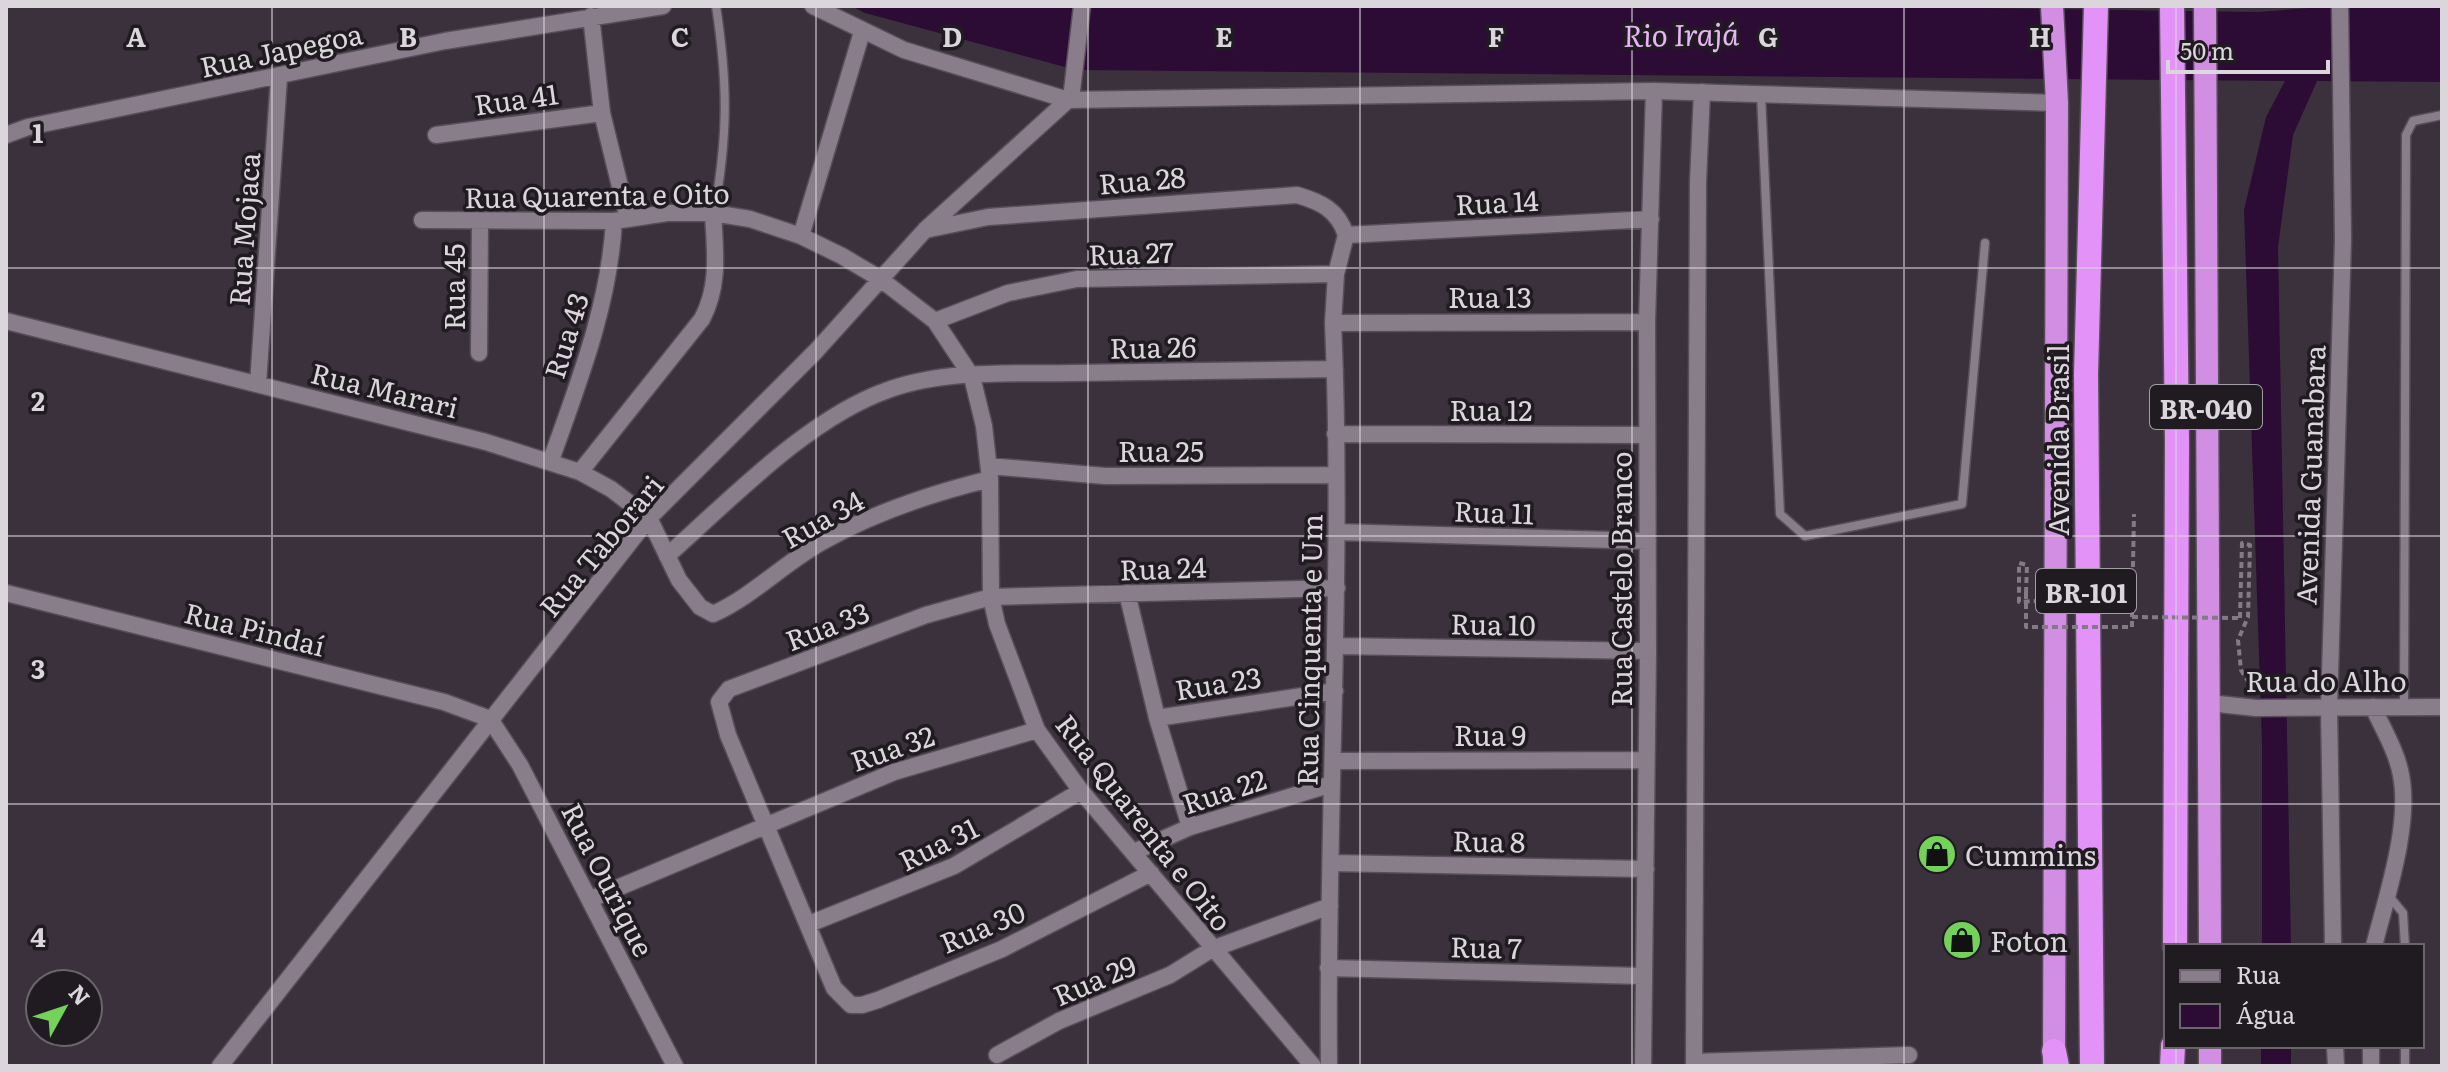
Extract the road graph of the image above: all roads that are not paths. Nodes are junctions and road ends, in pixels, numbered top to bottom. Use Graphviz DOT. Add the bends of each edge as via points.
graph roads {
  1 [pos="663,6"];
  2 [pos="716,6"];
  3 [pos="813,6"];
  4 [pos="1082,6"];
  5 [pos="2052,6"];
  6 [pos="2096,6"];
  7 [pos="2172,6"];
  8 [pos="2205,6"];
  9 [pos="2340,6"];
  10 [pos="591,16"];
  11 [pos="862,32"];
  12 [pos="279,77"];
  13 [pos="1654,91"];
  14 [pos="1702,92"];
  15 [pos="1761,93"];
  16 [pos="1069,100"];
  17 [pos="2057,103"];
  18 [pos="602,113"];
  19 [pos="2442,115"];
  20 [pos="6,135"];
  21 [pos="436,135"];
  22 [pos="713,213"];
  23 [pos="1651,219"];
  24 [pos="422,220"];
  25 [pos="621,220"];
  26 [pos="480,222"];
  27 [pos="925,230"];
  28 [pos="1346,235"];
  29 [pos="801,236"];
  30 [pos="1985,243"];
  31 [pos="1336,274"];
  32 [pos="879,278"];
  33 [pos="6,321"];
  34 [pos="935,321"];
  35 [pos="1647,322"];
  36 [pos="1333,323"];
  37 [pos="479,353"];
  38 [pos="1335,369"];
  39 [pos="972,377"];
  40 [pos="258,384"];
  41 [pos="1335,434"];
  42 [pos="1646,435"];
  43 [pos="551,460"];
  44 [pos="580,472"];
  45 [pos="990,472"];
  46 [pos="1334,475"];
  47 [pos="649,518"];
  48 [pos="1337,532"];
  49 [pos="1648,541"];
  50 [pos="667,556"];
  51 [pos="1337,588"];
  52 [pos="6,593"];
  53 [pos="1127,593"];
  54 [pos="991,597"];
  55 [pos="692,598"];
  56 [pos="1337,646"];
  57 [pos="1648,651"];
  58 [pos="1335,691"];
  59 [pos="2209,703"];
  60 [pos="2373,707"];
  61 [pos="2404,707"];
  62 [pos="2442,707"];
  63 [pos="2329,708"];
  64 [pos="1157,718"];
  65 [pos="490,719"];
  66 [pos="1037,730"];
  67 [pos="1646,760"];
  68 [pos="1334,761"];
  69 [pos="1332,784"];
  70 [pos="1081,791"];
  71 [pos="768,823"];
  72 [pos="1190,827"];
  73 [pos="1134,852"];
  74 [pos="1332,863"];
  75 [pos="1646,869"];
  76 [pos="1151,873"];
  77 [pos="2387,893"];
  78 [pos="591,899"];
  79 [pos="1330,906"];
  80 [pos="809,924"];
  81 [pos="2175,944"];
  82 [pos="2210,944"];
  83 [pos="2333,944"];
  84 [pos="2374,944"];
  85 [pos="2405,944"];
  86 [pos="1212,949"];
  87 [pos="1328,968"];
  88 [pos="1642,976"];
  89 [pos="997,1055"];
  90 [pos="1909,1055"];
  91 [pos="2055,1061"];
  92 [pos="1694,1064"];
  93 [pos="220,1066"];
  94 [pos="675,1066"];
  95 [pos="1313,1066"];
  96 [pos="1329,1066"];
  97 [pos="1643,1066"];
  98 [pos="2092,1066"];
  1 -- 10 [label="street, Rua Japegoa"];
  2 -- 22 [label="lane" via="728,102"];
  3 -- 11 [label="street"];
  4 -- 16 [label="street"];
  5 -- 17 [label="highway, Avenida Brasil"];
  6 -- 98 [label="highway, Avenida Brasil / BR-101" via="2086,374"];
  7 -- 81 [label="highway, BR-101"];
  8 -- 59 [label="highway, BR-040"];
  9 -- 63 [label="street, Avenida Guanabara" via="2343,240"];
  10 -- 12 [label="street, Rua Japegoa"];
  10 -- 18 [label="street, Rua 43"];
  11 -- 16 [label="street"];
  11 -- 29 [label="street"];
  12 -- 20 [label="street, Rua Japegoa"];
  12 -- 40 [label="street, Rua Mojaca"];
  13 -- 14 [label="street"];
  13 -- 16 [label="street"];
  13 -- 23 [label="street, Rua Castelo Branco"];
  14 -- 15 [label="street"];
  14 -- 92 [label="street"];
  15 -- 17 [label="street"];
  15 -- 30 [label="lane" via="1780,514 1805,536 1962,504"];
  16 -- 27 [label="street, Rua Taborari"];
  17 -- 91 [label="highway, Avenida Brasil"];
  18 -- 21 [label="street, Rua 41"];
  18 -- 25 [label="street, Rua 43"];
  19 -- 61 [label="lane" via="2413,121 2406,135"];
  22 -- 25 [label="street, Rua Quarenta e Oito"];
  22 -- 29 [label="street, Rua Quarenta e Oito"];
  22 -- 44 [label="street" via="713,298 702,319"];
  23 -- 28 [label="street, Rua 14"];
  23 -- 35 [label="street, Rua Castelo Branco"];
  24 -- 26 [label="street, Rua Quarenta e Oito"];
  25 -- 26 [label="street, Rua Quarenta e Oito"];
  25 -- 43 [label="street, Rua 43" via="600,319"];
  26 -- 37 [label="street, Rua 45"];
  27 -- 28 [label="street, Rua 28" via="988,217 1285,195 1320,202 1336,214"];
  27 -- 32 [label="street, Rua Taborari"];
  28 -- 31 [label="street, Rua Cinquenta e Um"];
  29 -- 32 [label="street, Rua Quarenta e Oito"];
  31 -- 34 [label="street, Rua 27" via="1077,279 1008,293"];
  31 -- 36 [label="street, Rua Cinquenta e Um"];
  32 -- 34 [label="street, Rua Quarenta e Oito"];
  32 -- 47 [label="street, Rua Taborari" via="816,351"];
  33 -- 40 [label="street, Rua Marari"];
  34 -- 39 [label="street, Rua Quarenta e Oito"];
  35 -- 36 [label="street, Rua 13"];
  35 -- 42 [label="street, Rua Castelo Branco"];
  36 -- 38 [label="street, Rua Cinquenta e Um"];
  38 -- 39 [label="street, Rua 26"];
  38 -- 41 [label="street, Rua Cinquenta e Um"];
  39 -- 45 [label="street, Rua Quarenta e Oito"];
  39 -- 50 [label="street, Rua 26" via="900,386 845,410"];
  40 -- 43 [label="street, Rua Marari"];
  41 -- 42 [label="street, Rua 12"];
  41 -- 46 [label="street, Rua Cinquenta e Um"];
  42 -- 49 [label="street, Rua Castelo Branco"];
  43 -- 44 [label="street, Rua Marari"];
  44 -- 47 [label="street, Rua Marari"];
  45 -- 46 [label="street, Rua 25"];
  45 -- 54 [label="street, Rua Quarenta e Oito"];
  45 -- 55 [label="street, Rua 34" via="820,542 713,614"];
  46 -- 48 [label="street, Rua Cinquenta e Um"];
  47 -- 50 [label="street, Rua Marari"];
  47 -- 65 [label="street, Rua Taborari"];
  48 -- 49 [label="street, Rua 11"];
  48 -- 51 [label="street, Rua Cinquenta e Um"];
  49 -- 57 [label="street, Rua Castelo Branco"];
  50 -- 55 [label="street, Rua Marari"];
  51 -- 53 [label="street, Rua 24"];
  51 -- 56 [label="street, Rua Cinquenta e Um"];
  52 -- 65 [label="street, Rua Pindaí" via="444,702"];
  53 -- 54 [label="street, Rua 24"];
  53 -- 64 [label="street"];
  54 -- 66 [label="street, Rua Quarenta e Oito"];
  54 -- 71 [label="street, Rua 33" via="926,615 729,689 719,702 728,735"];
  56 -- 57 [label="street, Rua 10"];
  56 -- 58 [label="street, Rua Cinquenta e Um"];
  57 -- 67 [label="street, Rua Castelo Branco"];
  58 -- 64 [label="street, Rua 23"];
  58 -- 68 [label="street, Rua Cinquenta e Um"];
  59 -- 63 [label="street, Rua do Alho"];
  59 -- 82 [label="highway, BR-040"];
  60 -- 61 [label="street, Rua do Alho"];
  60 -- 63 [label="street, Rua do Alho"];
  60 -- 77 [label="street" via="2395,754 2403,794"];
  61 -- 62 [label="street, Rua do Alho"];
  63 -- 83 [label="street, Avenida Guanabara"];
  64 -- 72 [label="street"];
  65 -- 78 [label="street, Rua Ourique"];
  65 -- 93 [label="street, Rua Taborari"];
  66 -- 70 [label="street, Rua Quarenta e Oito"];
  66 -- 71 [label="street, Rua 32" via="894,772"];
  67 -- 68 [label="street, Rua 9"];
  67 -- 75 [label="street, Rua Castelo Branco"];
  68 -- 69 [label="street, Rua Cinquenta e Um"];
  69 -- 72 [label="street, Rua 22"];
  69 -- 74 [label="street, Rua Cinquenta e Um"];
  70 -- 73 [label="street, Rua Quarenta e Oito"];
  70 -- 80 [label="street, Rua 31" via="954,866"];
  71 -- 78 [label="street, Rua 32"];
  71 -- 80 [label="street"];
  72 -- 73 [label="street, Rua 22"];
  73 -- 76 [label="street, Rua Quarenta e Oito"];
  74 -- 75 [label="street, Rua 8"];
  74 -- 79 [label="street, Rua Cinquenta e Um"];
  75 -- 88 [label="street, Rua Castelo Branco"];
  76 -- 80 [label="street, Rua 30" via="1002,949 870,1003 851,1005 834,988"];
  76 -- 86 [label="street, Rua Quarenta e Oito"];
  77 -- 84 [label="street"];
  77 -- 85 [label="lane" via="2403,913"];
  78 -- 94 [label="street, Rua Ourique"];
  79 -- 86 [label="street, Rua 29"];
  79 -- 87 [label="street, Rua Cinquenta e Um"];
  86 -- 89 [label="street, Rua 29" via="1170,975 1059,1021"];
  86 -- 95 [label="street, Rua Quarenta e Oito"];
  87 -- 88 [label="street, Rua 7"];
  87 -- 96 [label="street, Rua Cinquenta e Um"];
  88 -- 97 [label="street, Rua Castelo Branco"];
  90 -- 92 [label="street"];
}
